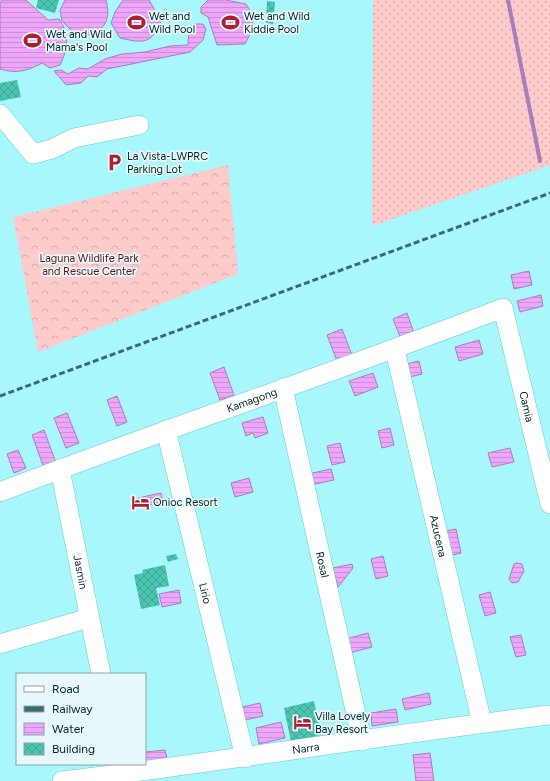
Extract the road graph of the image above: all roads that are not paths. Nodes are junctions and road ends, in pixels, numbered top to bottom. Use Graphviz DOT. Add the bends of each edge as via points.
graph roads {
  1 [pos="0,114"];
  2 [pos="139,124"];
  3 [pos="503,308"];
  4 [pos="395,350"];
  5 [pos="283,388"];
  6 [pos="166,430"];
  7 [pos="60,469"];
  8 [pos="0,492"];
  9 [pos="550,504"];
  10 [pos="88,618"];
  11 [pos="0,644"];
  12 [pos="101,673"];
  13 [pos="550,715"];
  14 [pos="482,723"];
  15 [pos="362,740"];
  16 [pos="245,758"];
  17 [pos="122,769"];
  18 [pos="62,781"];
  1 -- 2 [label="street" via="33,154 52,149 74,138"];
  3 -- 4 [label="street, Kamagong"];
  3 -- 9 [label="street, Camia"];
  4 -- 5 [label="street, Kamagong"];
  4 -- 14 [label="street, Azucena"];
  5 -- 6 [label="street, Kamagong"];
  5 -- 15 [label="street, Rosal"];
  6 -- 7 [label="street, Kamagong"];
  6 -- 16 [label="street, Lirio"];
  7 -- 8 [label="street, Kamagong"];
  7 -- 10 [label="street, Jasmin"];
  10 -- 11 [label="street"];
  10 -- 12 [label="street, Jasmin"];
  13 -- 14 [label="street, Narra"];
  14 -- 15 [label="street, Narra"];
  15 -- 16 [label="street, Narra"];
  16 -- 17 [label="street, Narra"];
  17 -- 18 [label="street, Narra"];
}
